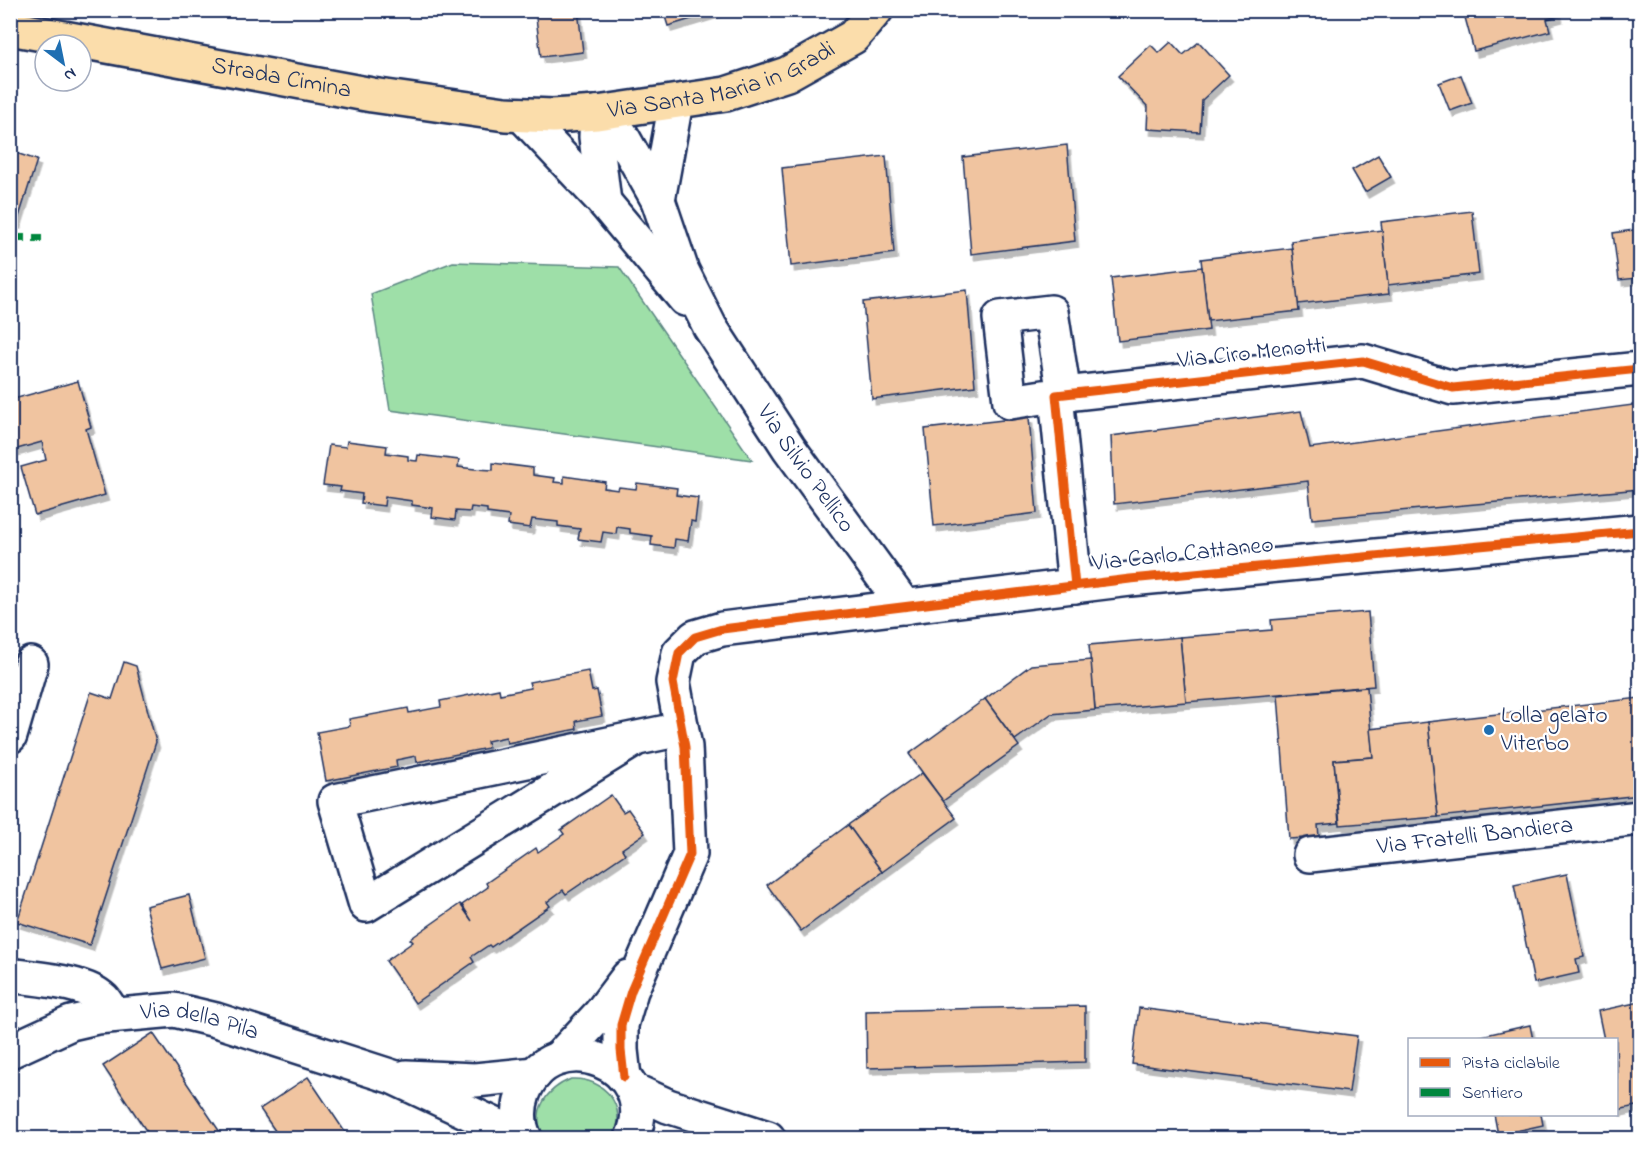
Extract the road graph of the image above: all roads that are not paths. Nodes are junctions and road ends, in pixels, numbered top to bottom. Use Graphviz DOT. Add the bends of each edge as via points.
graph roads {
  1 [pos="876,10"];
  2 [pos="10,28"];
  3 [pos="676,102"];
  4 [pos="597,113"];
  5 [pos="537,115"];
  6 [pos="658,200"];
  7 [pos="604,202"];
  8 [pos="710,327"];
  9 [pos="1641,369"];
  10 [pos="1641,531"];
  11 [pos="1075,586"];
  12 [pos="905,607"];
  13 [pos="31,664"];
  14 [pos="681,729"];
  15 [pos="10,736"];
  16 [pos="637,738"];
  17 [pos="1641,818"];
  18 [pos="1310,855"];
  19 [pos="649,949"];
  20 [pos="10,975"];
  21 [pos="114,1015"];
  22 [pos="10,1051"];
  23 [pos="547,1066"];
  24 [pos="393,1077"];
  25 [pos="628,1083"];
  26 [pos="524,1138"];
  27 [pos="632,1138"];
  28 [pos="768,1138"];
  1 -- 3 [label="main road, Via Santa Maria in Gradi" via="853,37 787,74 726,94"];
  2 -- 5 [label="main road, Strada Cimina" via="372,95"];
  3 -- 4 [label="main road, Via Santa Maria in Gradi"];
  3 -- 6 [label="street, Via Silvio Pellico"];
  4 -- 5 [label="main road, Via Santa Maria in Gradi"];
  4 -- 6 [label="street, Via Silvio Pellico" via="622,136"];
  4 -- 7 [label="street"];
  5 -- 7 [label="street, Via Silvio Pellico"];
  6 -- 8 [label="street, Via Silvio Pellico" via="682,271"];
  7 -- 8 [label="street, Via Silvio Pellico"];
  8 -- 12 [label="street, Via Silvio Pellico" via="789,448"];
  9 -- 11 [label="street, Via Ciro Menotti" via="1453,388 1363,362 1060,395"];
  10 -- 11 [label="street, Via Carlo Cattaneo"];
  11 -- 12 [label="street, Via Carlo Cattaneo"];
  12 -- 14 [label="street, Via Carlo Cattaneo" via="722,629 695,637 679,653 673,682"];
  13 -- 15 [label="street"];
  14 -- 16 [label="street"];
  14 -- 19 [label="street" via="690,854"];
  16 -- 16 [label="street" via="335,801 366,905 416,874"];
  17 -- 18 [label="street, Via Fratelli Bandiera"];
  19 -- 23 [label="street" via="600,1014"];
  19 -- 25 [label="street" via="621,1025"];
  20 -- 21 [label="street, Via della Pila" via="92,992 102,998"];
  21 -- 22 [label="street" via="71,1023"];
  21 -- 24 [label="street, Via della Pila" via="174,1010"];
  23 -- 24 [label="street, Via della Pila" via="475,1080"];
  23 -- 25 [label="street, Via della Pila" via="588,1056 600,1059"];
  23 -- 26 [label="street" via="526,1087 520,1102"];
  24 -- 26 [label="street, Via della Pila"];
  25 -- 27 [label="street" via="637,1105"];
  25 -- 28 [label="street" via="668,1106"];
}
